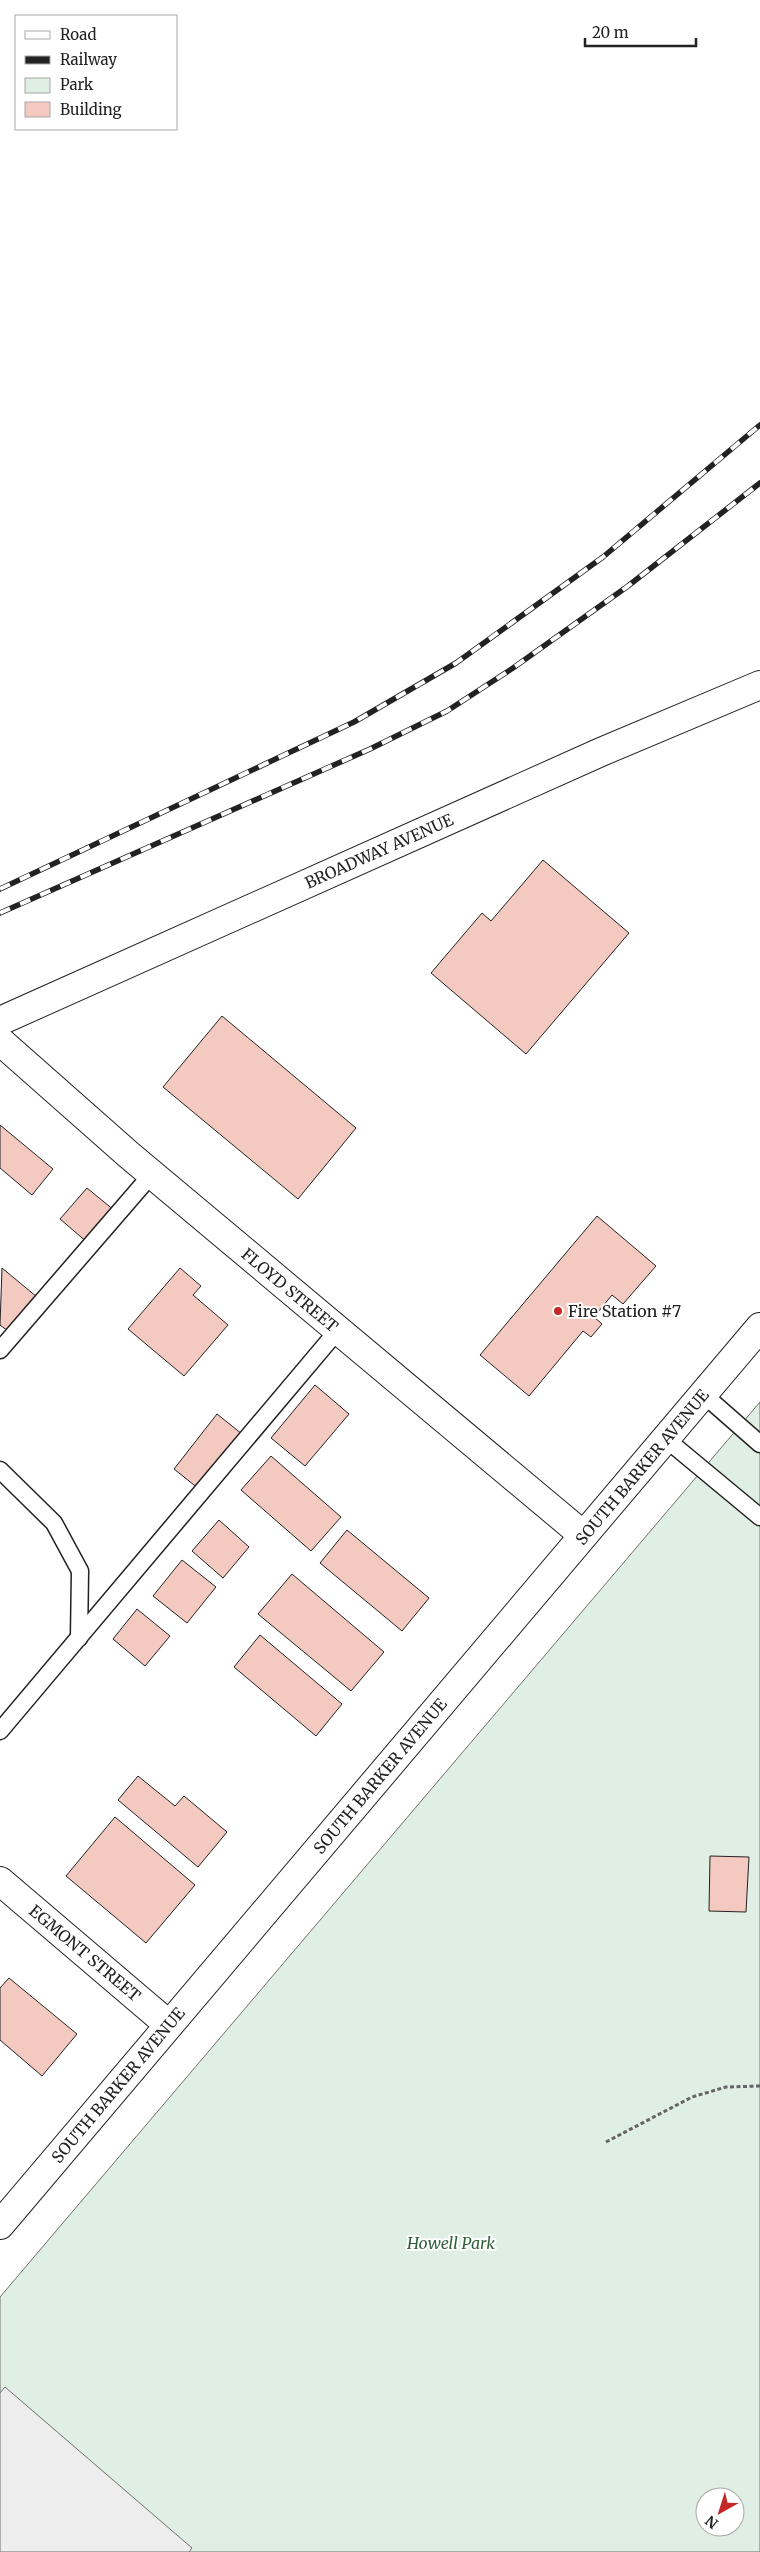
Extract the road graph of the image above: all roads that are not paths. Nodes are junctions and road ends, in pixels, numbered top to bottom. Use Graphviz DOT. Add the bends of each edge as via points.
graph roads {
  1 [pos="760,685"];
  2 [pos="0,1021"];
  3 [pos="0,1041"];
  4 [pos="152,1174"];
  5 [pos="760,1327"];
  6 [pos="338,1330"];
  7 [pos="0,1350"];
  8 [pos="703,1394"];
  9 [pos="666,1438"];
  10 [pos="760,1444"];
  11 [pos="0,1470"];
  12 [pos="760,1517"];
  13 [pos="583,1536"];
  14 [pos="79,1638"];
  15 [pos="0,1731"];
  16 [pos="0,1881"];
  17 [pos="169,2025"];
  18 [pos="0,2225"];
  1 -- 2 [label="street, BROADWAY AVENUE" via="601,752"];
  3 -- 4 [label="street, FLOYD STREET"];
  4 -- 6 [label="street, FLOYD STREET"];
  4 -- 7 [label="lane"];
  5 -- 8 [label="street, SOUTH BARKER AVENUE"];
  6 -- 13 [label="street, FLOYD STREET"];
  6 -- 14 [label="lane"];
  8 -- 9 [label="street, SOUTH BARKER AVENUE"];
  8 -- 10 [label="lane"];
  9 -- 12 [label="lane"];
  9 -- 13 [label="street, SOUTH BARKER AVENUE"];
  11 -- 14 [label="lane" via="54,1523 80,1571"];
  13 -- 17 [label="street, SOUTH BARKER AVENUE"];
  14 -- 15 [label="lane"];
  16 -- 17 [label="street, EGMONT STREET"];
  17 -- 18 [label="street, SOUTH BARKER AVENUE"];
}
